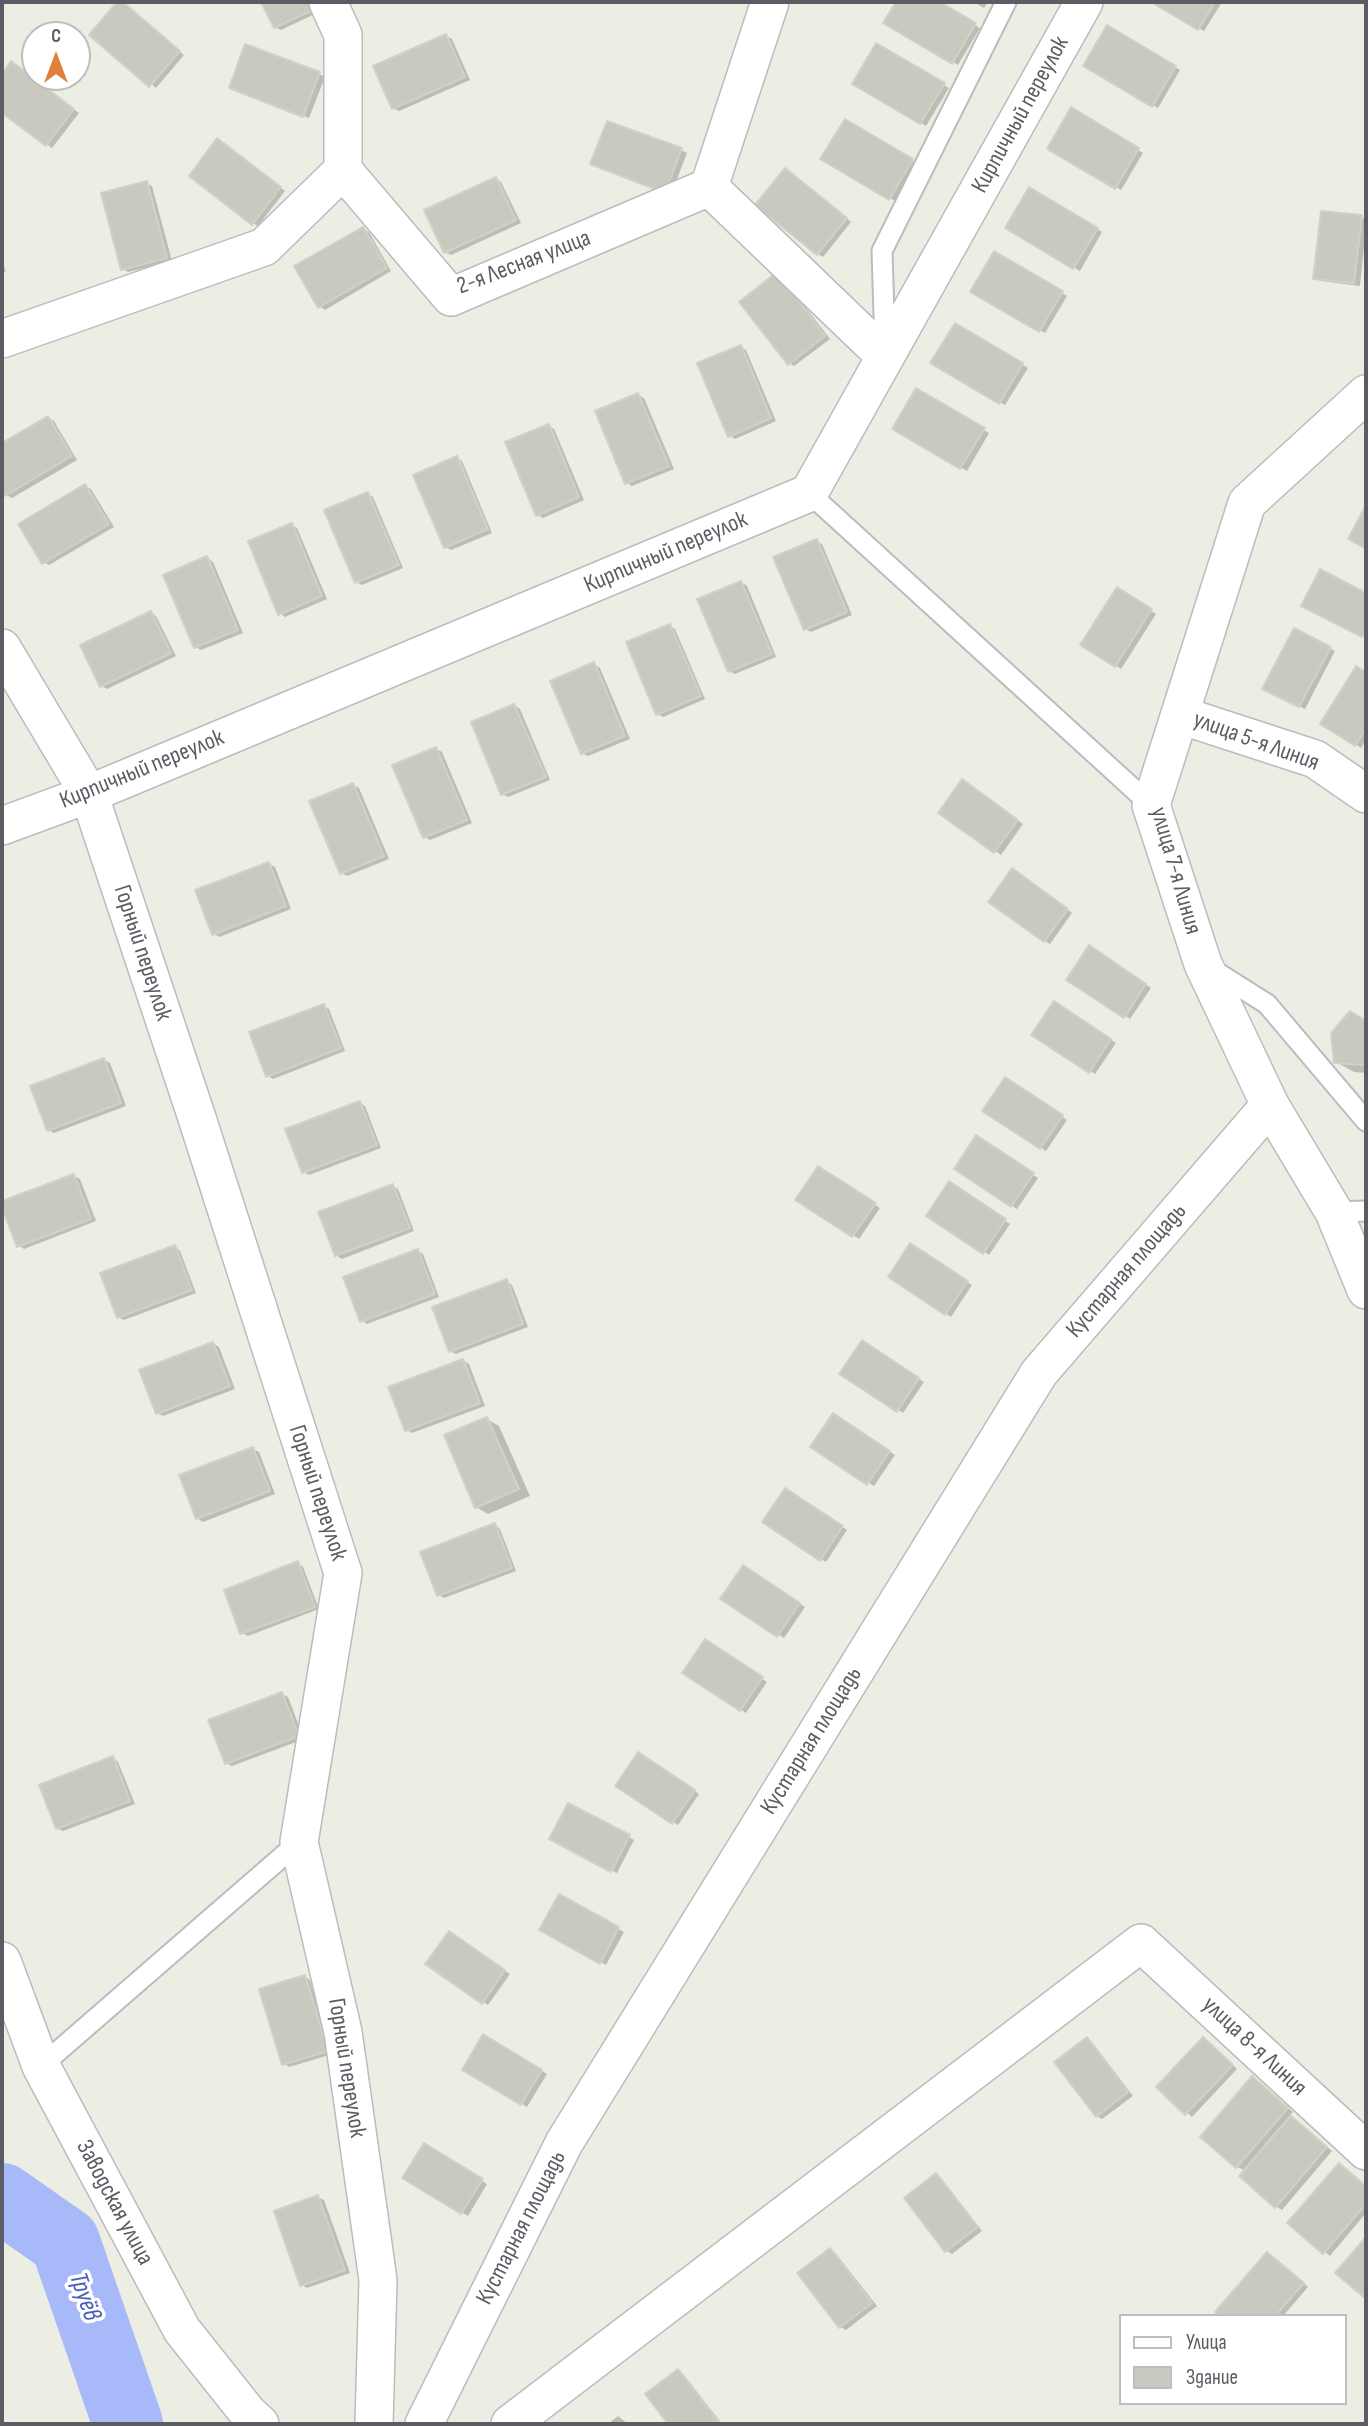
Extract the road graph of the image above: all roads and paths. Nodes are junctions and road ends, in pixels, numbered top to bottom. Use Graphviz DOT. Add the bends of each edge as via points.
graph roads {
  1 [pos="328,2"];
  2 [pos="1006,2"];
  3 [pos="1084,2"];
  4 [pos="766,4"];
  5 [pos="343,170"];
  6 [pos="709,187"];
  7 [pos="2,339"];
  8 [pos="885,356"];
  9 [pos="1366,394"];
  10 [pos="809,493"];
  11 [pos="2,648"];
  12 [pos="1180,715"];
  13 [pos="89,794"];
  14 [pos="1366,794"];
  15 [pos="1151,805"];
  16 [pos="2,826"];
  17 [pos="1203,964"];
  18 [pos="1270,1105"];
  19 [pos="1366,1121"];
  20 [pos="1350,1211"];
  21 [pos="1366,1290"];
  22 [pos="299,1842"];
  23 [pos="2,1961"];
  24 [pos="41,2066"];
  25 [pos="1366,2151"];
  26 [pos="260,2424"];
  27 [pos="374,2424"];
  28 [pos="424,2424"];
  29 [pos="510,2424"];
  1 -- 5 [label="street" via="343,36"];
  2 -- 8 [label="lane" via="882,251"];
  3 -- 8 [label="street, Кирпичный переулок"];
  4 -- 6 [label="street"];
  5 -- 6 [label="street, 2-я Лесная улица" via="452,297"];
  5 -- 7 [label="street" via="264,247"];
  6 -- 8 [label="street"];
  8 -- 10 [label="street, Кирпичный переулок"];
  9 -- 12 [label="street, улица 7-я Линия" via="1247,503"];
  10 -- 13 [label="street, Кирпичный переулок"];
  10 -- 15 [label="lane"];
  11 -- 13 [label="street, Горный переулок"];
  12 -- 14 [label="street, улица 5-я Линия" via="1315,758"];
  12 -- 15 [label="street, улица 7-я Линия"];
  13 -- 16 [label="street, Кирпичный переулок"];
  13 -- 22 [label="street, Горный переулок" via="343,1573"];
  15 -- 17 [label="street, улица 7-я Линия"];
  17 -- 18 [label="street, улица 7-я Линия"];
  17 -- 19 [label="lane" via="1266,1004"];
  18 -- 20 [label="street, улица 7-я Линия"];
  18 -- 28 [label="street, Кустарная площадь" via="1039,1373 564,2143"];
  20 -- 21 [label="street, улица 7-я Линия"];
  22 -- 24 [label="lane"];
  22 -- 27 [label="street, Горный переулок" via="343,2032 378,2280"];
  23 -- 24 [label="street, Заводская улица"];
  24 -- 26 [label="street, Заводская улица" via="182,2330"];
  25 -- 29 [label="street, улица 8-я Линия" via="1141,1943"];
}
